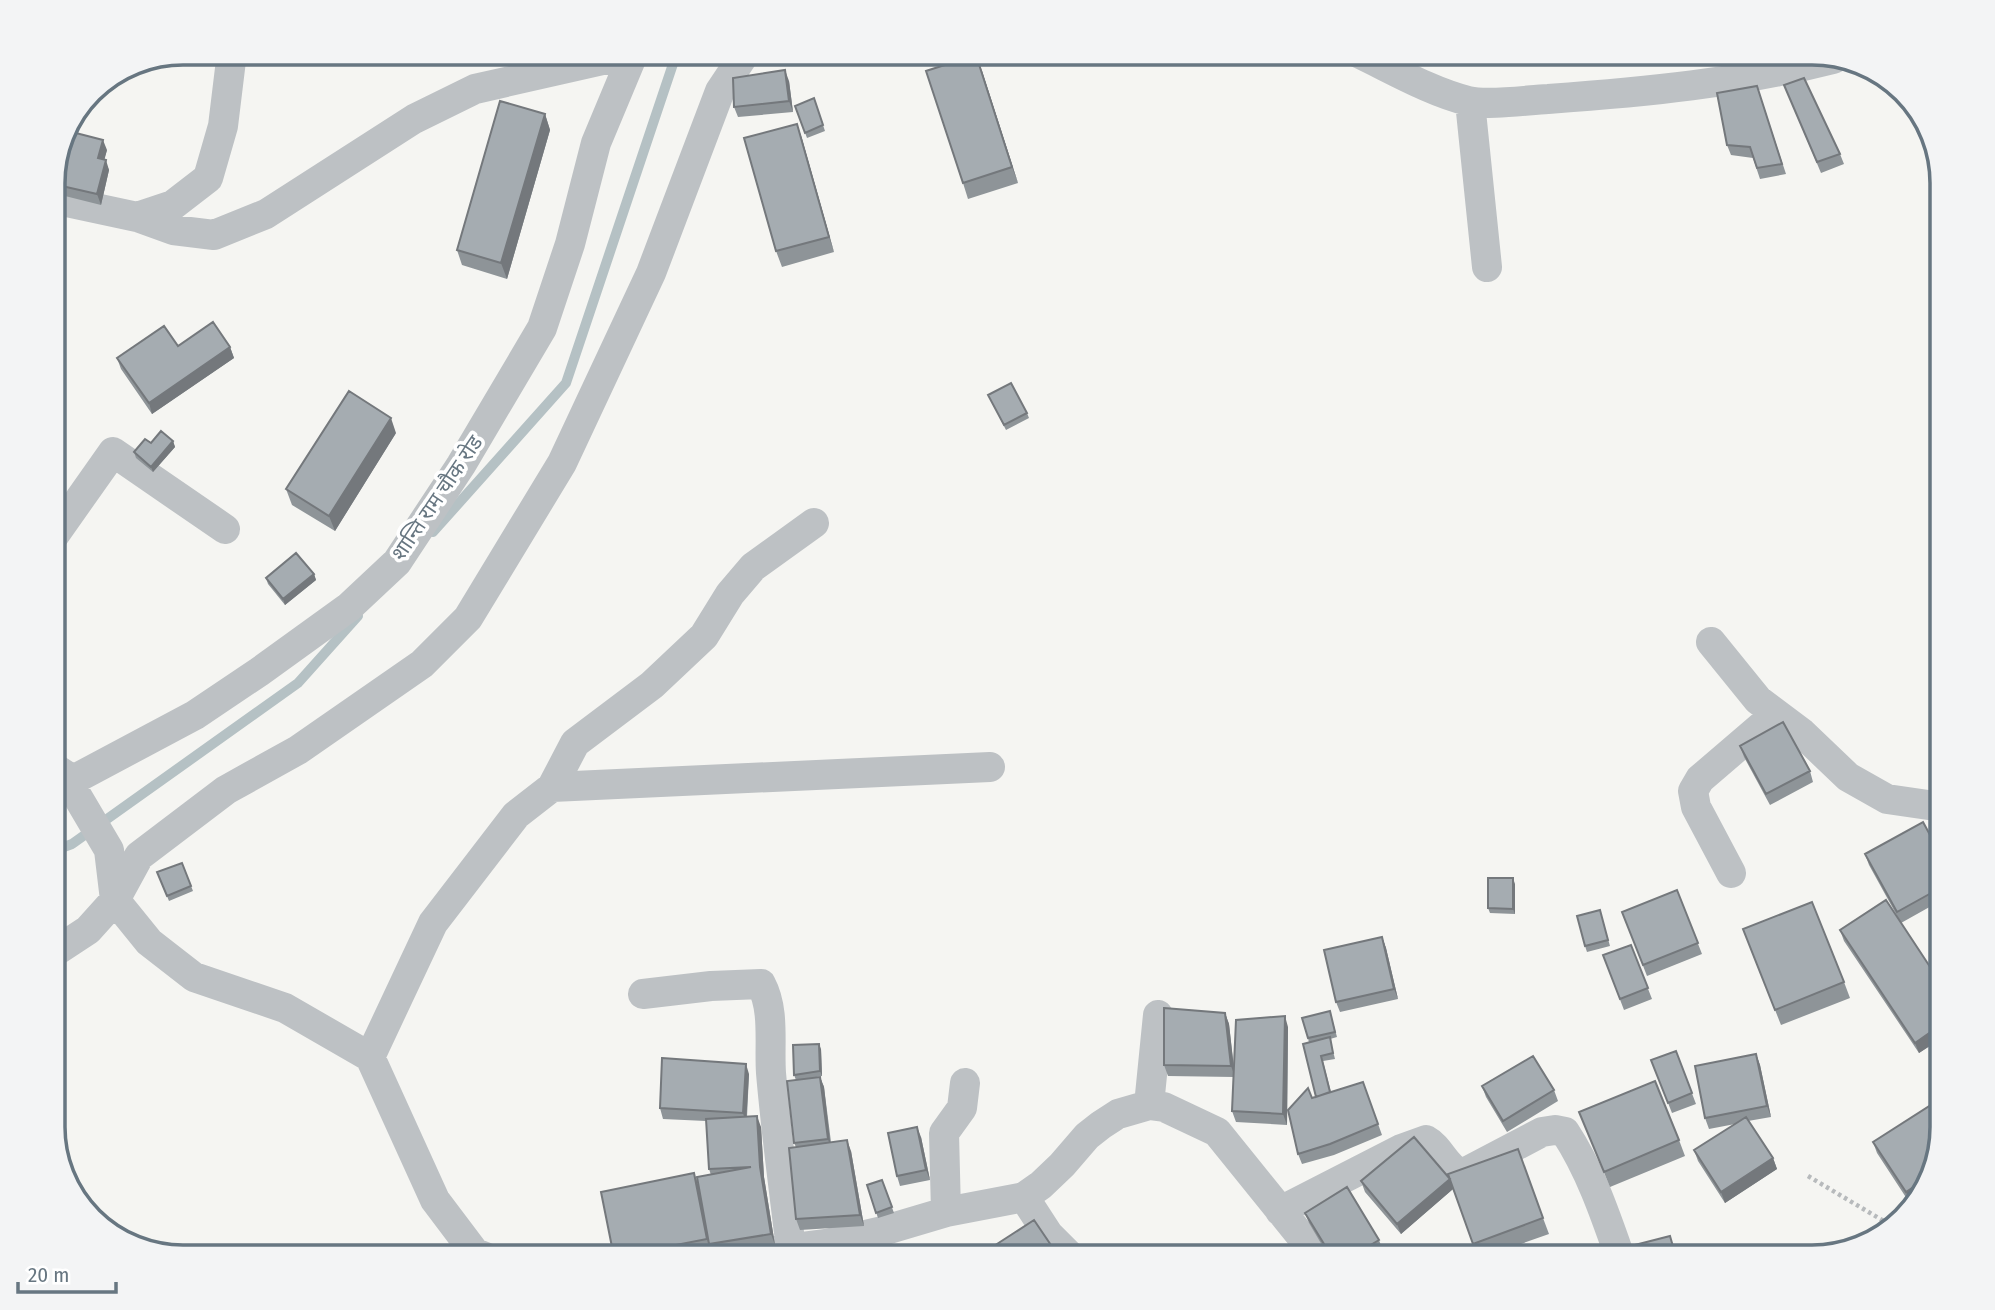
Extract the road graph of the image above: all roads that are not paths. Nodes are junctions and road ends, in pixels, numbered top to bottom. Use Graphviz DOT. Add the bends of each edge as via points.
graph roads {
  1 [pos="230,65"];
  2 [pos="581,65"];
  3 [pos="629,65"];
  4 [pos="737,65"];
  5 [pos="1383,65"];
  6 [pos="1810,65"];
  7 [pos="1470,102"];
  8 [pos="65,202"];
  9 [pos="137,217"];
  10 [pos="1487,267"];
  11 [pos="65,520"];
  12 [pos="814,523"];
  13 [pos="225,529"];
  14 [pos="1711,642"];
  15 [pos="1776,714"];
  16 [pos="990,767"];
  17 [pos="65,781"];
  18 [pos="65,785"];
  19 [pos="552,787"];
  20 [pos="1930,805"];
  21 [pos="1731,873"];
  22 [pos="115,900"];
  23 [pos="65,945"];
  24 [pos="643,994"];
  25 [pos="1158,1015"];
  26 [pos="370,1058"];
  27 [pos="965,1083"];
  28 [pos="1149,1105"];
  29 [pos="1024,1197"];
  30 [pos="1280,1211"];
  31 [pos="946,1212"];
  32 [pos="470,1245"];
  33 [pos="791,1245"];
  34 [pos="819,1245"];
  35 [pos="1059,1245"];
  36 [pos="1307,1245"];
  37 [pos="1615,1245"];
  1 -- 9 [label="street" via="223,126 208,178 173,205"];
  2 -- 9 [label="street" via="475,89 414,119 265,214 214,234 173,230"];
  3 -- 17 [label="street, शान्ति राम चौक रोड" via="597,143 542,328 397,562 349,607 195,715"];
  4 -- 22 [label="street" via="720,91 651,272 562,463 468,618 422,664 298,750 226,790 139,856"];
  5 -- 7 [label="street"];
  6 -- 7 [label="street" via="1715,84"];
  7 -- 10 [label="street"];
  8 -- 9 [label="street"];
  11 -- 13 [label="street" via="113,452"];
  12 -- 19 [label="street" via="753,567 704,636 652,685 575,743"];
  14 -- 15 [label="street" via="1758,700"];
  15 -- 20 [label="street" via="1848,778 1887,799"];
  15 -- 21 [label="street" via="1700,779 1693,791 1696,807"];
  16 -- 19 [label="street"];
  18 -- 22 [label="street" via="109,850"];
  19 -- 26 [label="street" via="516,815 433,923"];
  22 -- 23 [label="street" via="88,930"];
  22 -- 26 [label="street" via="149,942 194,976 285,1008"];
  24 -- 33 [label="street" via="741,983 761,984 767,994"];
  25 -- 28 [label="street"];
  26 -- 32 [label="street" via="435,1200"];
  27 -- 31 [label="street" via="962,1108 944,1133"];
  28 -- 29 [label="street" via="1118,1114 1101,1125"];
  28 -- 30 [label="street" via="1164,1107 1217,1132"];
  29 -- 31 [label="street"];
  29 -- 35 [label="street"];
  30 -- 36 [label="street"];
  30 -- 37 [label="street" via="1419,1142 1432,1143 1453,1171 1462,1174 1542,1132 1555,1130 1565,1132 1577,1150"];
  31 -- 34 [label="street"];
}
